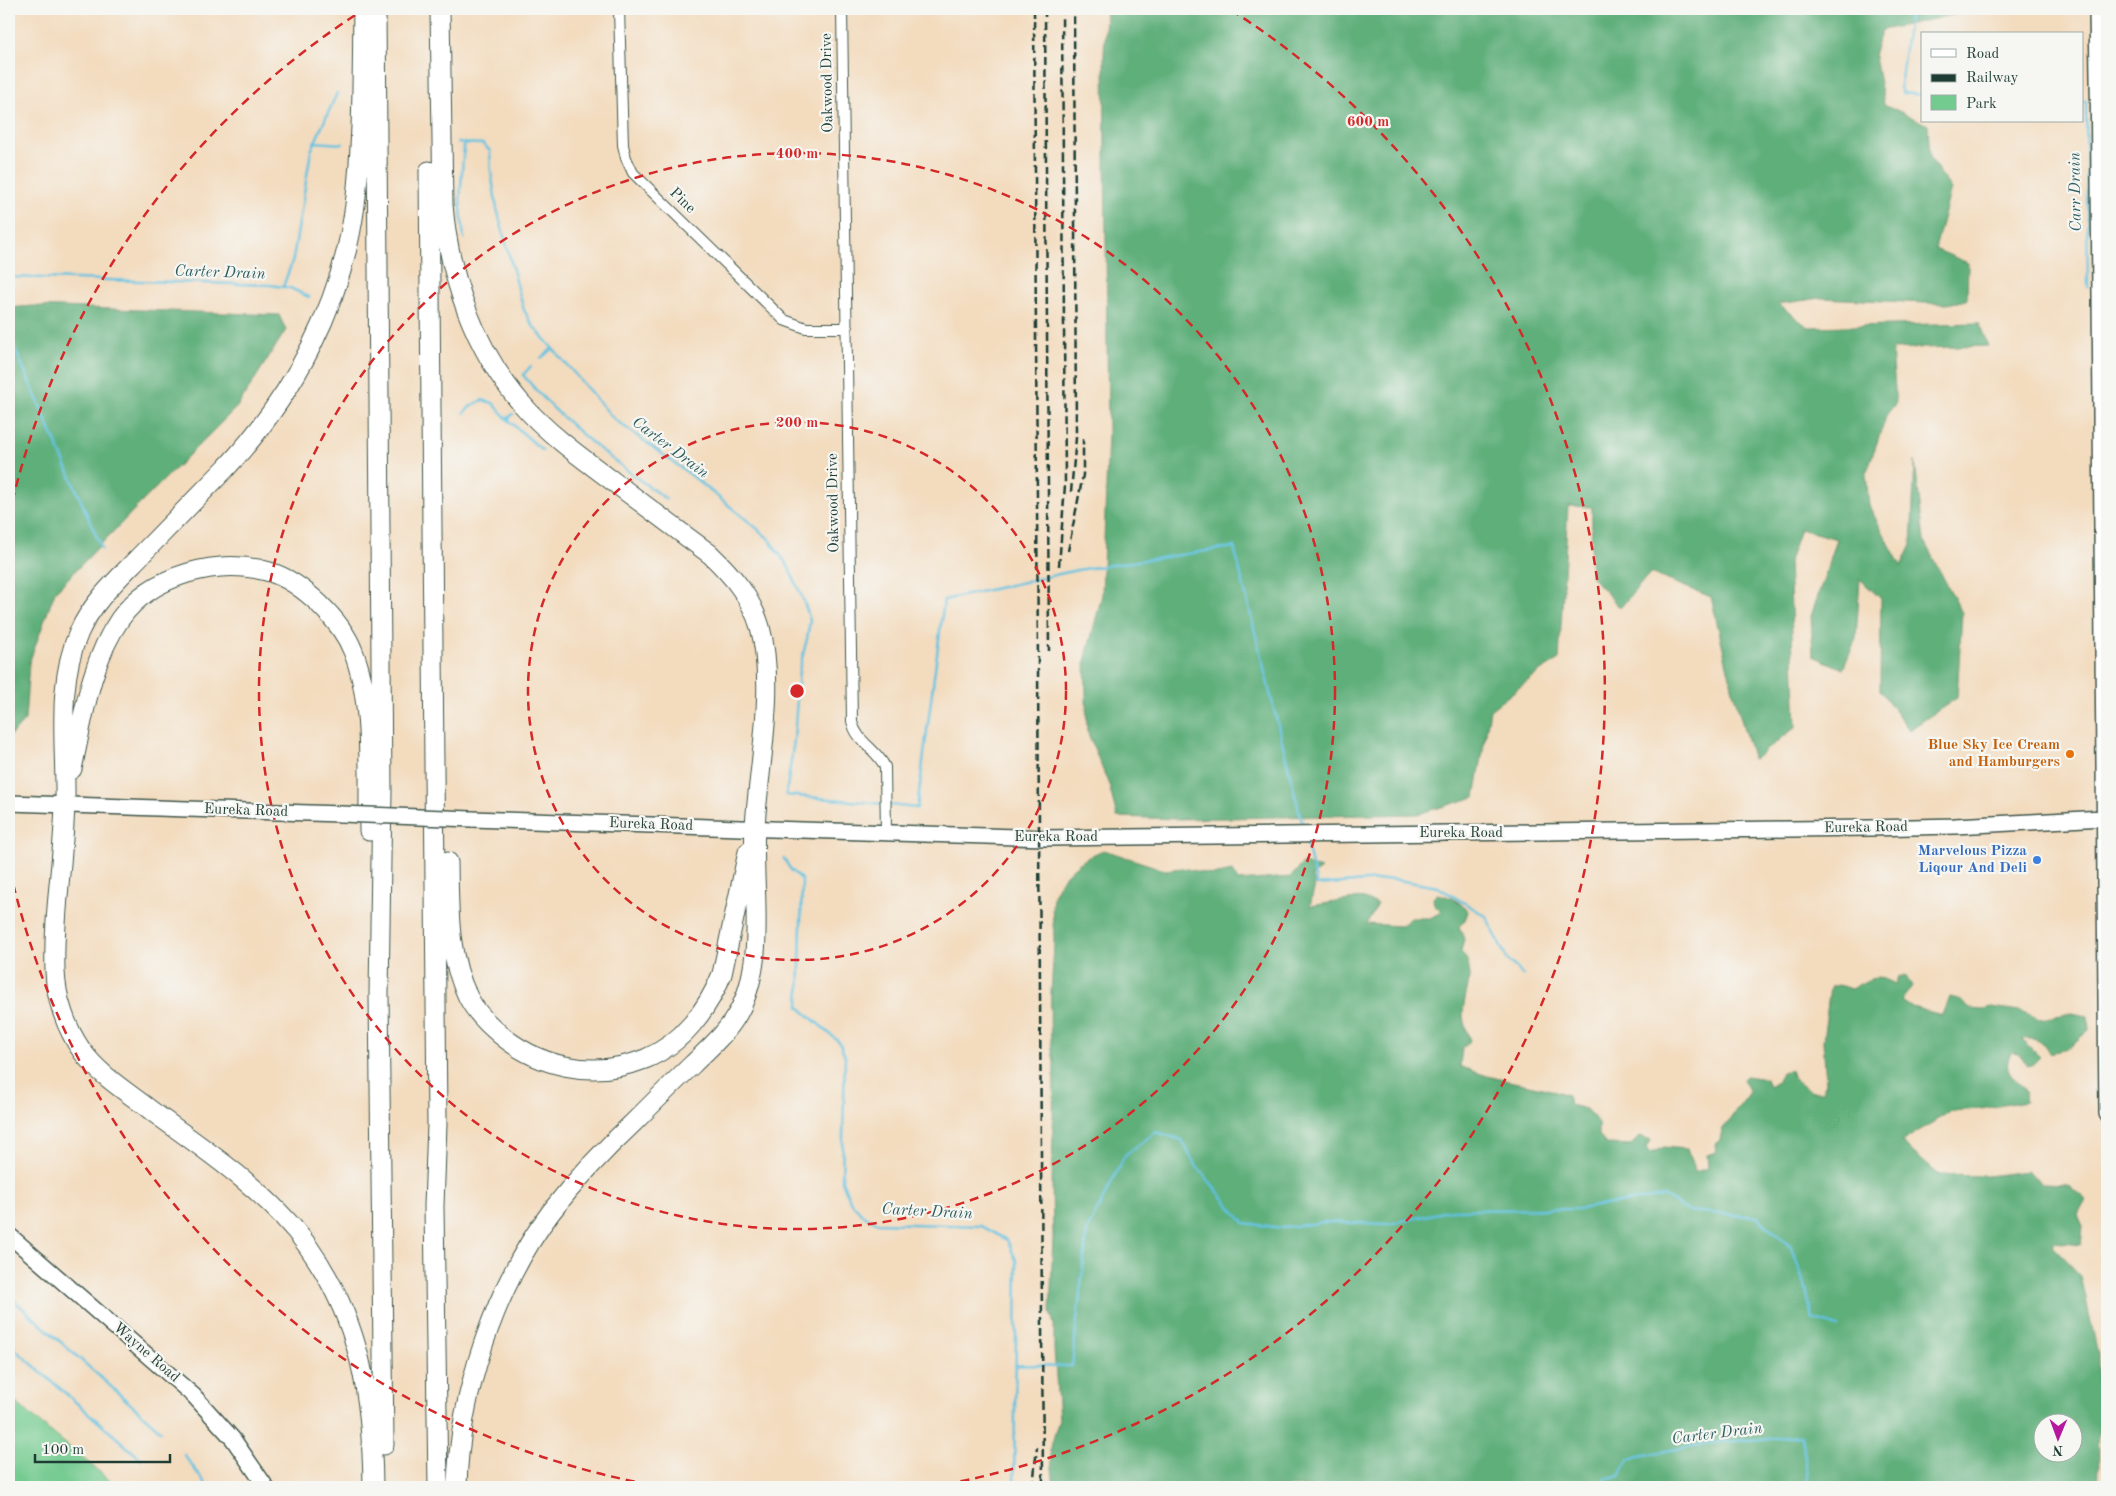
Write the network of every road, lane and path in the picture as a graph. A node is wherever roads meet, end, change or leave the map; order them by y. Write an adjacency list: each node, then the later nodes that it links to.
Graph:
1 (363, 9): 12 (highway)
2 (376, 9): 16 (highway)
3 (430, 9): 10 (highway)
4 (440, 9): 14 (highway)
5 (619, 9): 9 (street, Pine)
6 (842, 9): 9 (street, Oakwood Drive)
7 (2097, 9): 8 (street)
8 (2104, 286): 13 (street)
9 (846, 328): 15 (street, Oakwood Drive)
10 (434, 637): 14 (highway); 22 (highway)
11 (9, 802): 12 (street, Eureka Road)
12 (65, 805): 14 (street, Eureka Road, bridge); 16 (highway); 20 (highway)
13 (2105, 818): 15 (street, Eureka Road); 17 (street)
14 (755, 829): 15 (street, Eureka Road); 23 (highway)
15 (886, 834)
16 (380, 995): 21 (highway)
17 (2107, 1114)
18 (9, 1235): 19 (street, Wayne Road)
19 (266, 1487)
20 (373, 1487)
21 (384, 1487)
22 (438, 1487)
23 (457, 1487)

